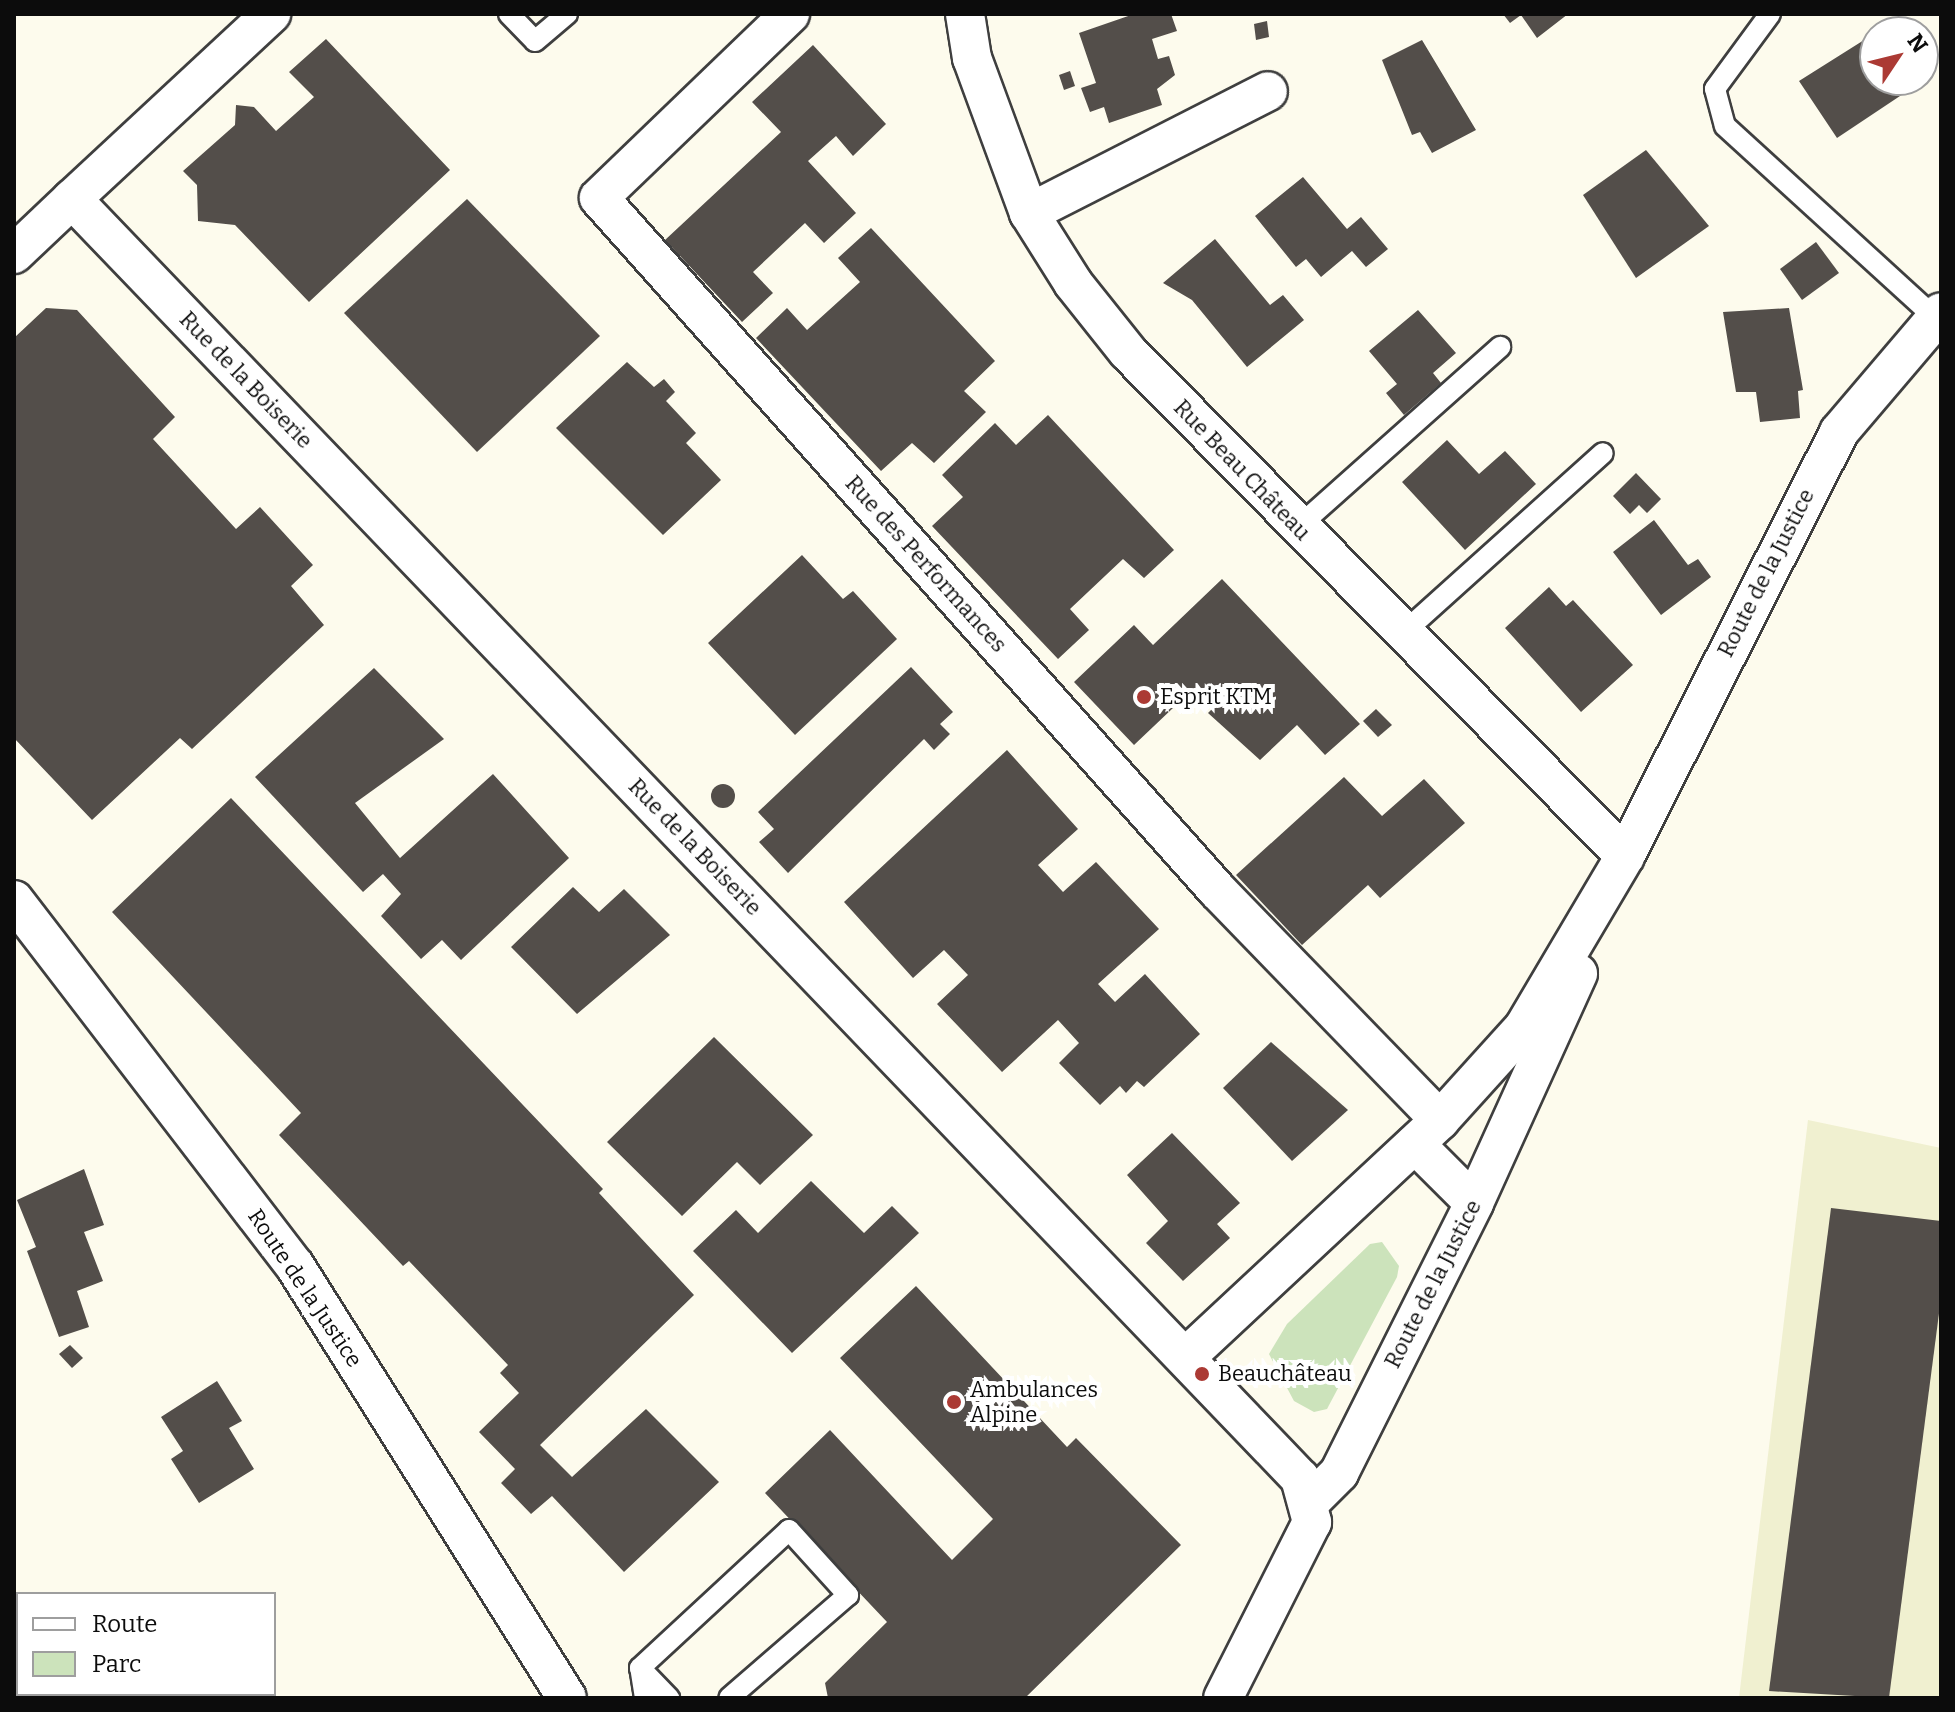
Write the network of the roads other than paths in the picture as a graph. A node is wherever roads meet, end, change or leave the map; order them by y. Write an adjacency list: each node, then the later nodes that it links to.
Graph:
1 (271, 14): 8 (street)
2 (509, 14): 3 (lane)
3 (567, 14)
4 (790, 14): 18 (street, Rue des Performances)
5 (965, 14): 9 (street, Rue Beau Château)
6 (1770, 14): 11 (lane)
7 (1268, 91): 9 (street)
8 (72, 199): 10 (street); 20 (street, Rue de la Boiserie)
9 (1029, 213): 14 (street, Rue Beau Château)
10 (14, 254)
11 (1938, 315): 16 (street, Route de la Justice)
12 (1500, 347): 14 (lane)
13 (1603, 453): 15 (lane)
14 (1298, 527): 15 (street, Rue Beau Château)
15 (1402, 634): 16 (street, Rue Beau Château)
16 (1625, 856): 18 (street, Route de la Justice); 19 (street, Route de la Justice)
17 (14, 900): 23 (street, Route de la Justice)
18 (1427, 1132): 19 (street, Rue des Performances); 20 (street, Route de la Justice)
19 (1474, 1203): 21 (street, Route de la Justice)
20 (1186, 1357): 21 (street, Rue de la Boiserie)
21 (1311, 1501): 27 (street)
22 (640, 1668): 24 (lane); 25 (lane); 26 (lane)
23 (567, 1698)
24 (645, 1698)
25 (669, 1698)
26 (729, 1698)
27 (1223, 1698)

